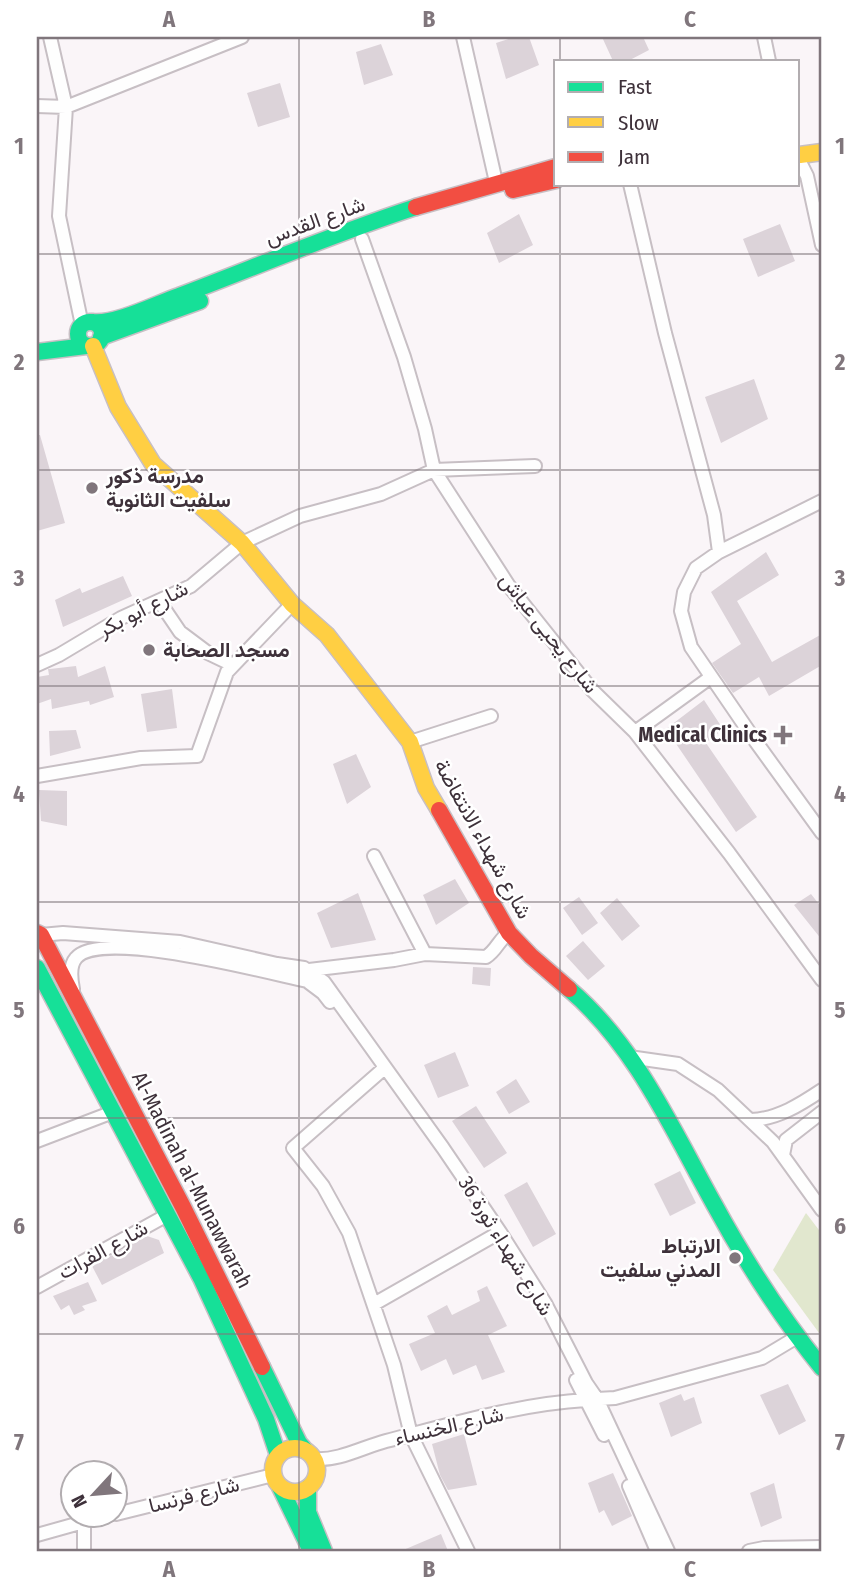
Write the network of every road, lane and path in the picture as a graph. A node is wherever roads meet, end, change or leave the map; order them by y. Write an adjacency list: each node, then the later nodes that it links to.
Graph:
1 (50, 37): 8 (street)
2 (242, 37): 5 (street)
3 (463, 37): 16 (street)
4 (764, 37): 6 (street)
5 (225, 40): 8 (street)
6 (769, 60)
7 (37, 106): 8 (street)
8 (66, 107): 20 (street)
9 (822, 141): 10 (main road)
10 (800, 150)
11 (800, 150): 12 (main road)
12 (822, 152)
13 (800, 153): 19 (street)
14 (554, 168): 16 (main road, شارع القدس)
15 (554, 180): 18 (main road, شارع القدس)
16 (496, 182): 20 (main road, شارع القدس)
17 (630, 186): 27 (street)
18 (362, 239): 20 (main road, شارع القدس); 24 (street, شارع يحيى عياش)
19 (822, 245)
20 (89, 335): 21 (main road, شارع القدس); 22 (main road, شارع القدس); 26 (main road, شارع شهداء الانتفاضة)
21 (37, 341)
22 (37, 352)
23 (535, 466): 24 (street)
24 (434, 470): 26 (street, شارع أبو بكر); 34 (street, شارع يحيى عياش)
25 (822, 501): 27 (street)
26 (242, 543): 28 (street, شارع أبو بكر); 29 (main road, شارع شهداء الانتفاضة)
27 (719, 552): 32 (street)
28 (159, 601): 30 (street, شارع أبو بكر); 31 (street)
29 (292, 604): 31 (street); 35 (main road, شارع شهداء الانتفاضة)
30 (37, 665)
31 (233, 665): 36 (street)
32 (711, 677): 34 (street); 37 (street)
33 (491, 716): 35 (street)
34 (635, 732): 45 (street, شارع يحيى عياش)
35 (410, 742): 39 (main road, شارع شهداء الانتفاضة)
36 (37, 776)
37 (822, 832)
38 (374, 856): 41 (street)
39 (509, 933): 41 (street); 48 (main road, شارع شهداء الانتفاضة)
40 (39, 934): 44 (street); 47 (main road, Al-Madīnah al-Munawwarah)
41 (425, 954): 42 (street)
42 (337, 966): 44 (street); 46 (street)
43 (37, 968): 51 (main road)
44 (307, 973): 46 (street, شارع شهداء ثورة 36); 47 (street); 49 (street, شارع شهداء ثورة 36)
45 (822, 980)
46 (331, 990): 63 (street, شارع شهداء ثورة 36)
47 (75, 1000): 65 (main road, Al-Madīnah al-Munawwarah)
48 (629, 1057): 53 (street); 61 (main road, شارع شهداء الانتفاضة)
49 (381, 1071): 58 (street, شارع شهداء ثورة 36); 60 (street)
50 (822, 1090): 53 (street)
51 (113, 1112): 54 (street); 57 (main road)
52 (822, 1112): 55 (street)
53 (751, 1120): 55 (street)
54 (37, 1141)
55 (783, 1156): 56 (street)
56 (822, 1210)
57 (169, 1214): 59 (street, شارع الفرات); 66 (main road)
58 (495, 1235): 60 (street); 63 (street, شارع شهداء ثورة 36)
59 (39, 1283)
60 (374, 1304): 64 (street)
61 (797, 1337): 62 (main road, شارع شهداء الانتفاضة); 63 (street, شارع الخنساء)
62 (822, 1368)
63 (592, 1400): 64 (street, شارع الخنساء); 78 (street, شارع شهداء ثورة 36); 79 (street, شارع شهداء ثورة 36)
64 (411, 1435): 65 (street, شارع الخنساء); 77 (street)
65 (309, 1454): 66 (main road); 68 (main road)
66 (278, 1455): 67 (main road)
67 (276, 1481): 68 (main road); 69 (street, شارع فرنسا); 75 (main road)
68 (309, 1488): 76 (main road)
69 (130, 1511)
70 (60, 1528): 72 (street, شارع فرنسا)
71 (84, 1528): 74 (street)
72 (37, 1535)
73 (822, 1547): 80 (street)
74 (84, 1551)
75 (311, 1551)
76 (324, 1551)
77 (468, 1551)
78 (657, 1551)
79 (668, 1551)
80 (749, 1551)

